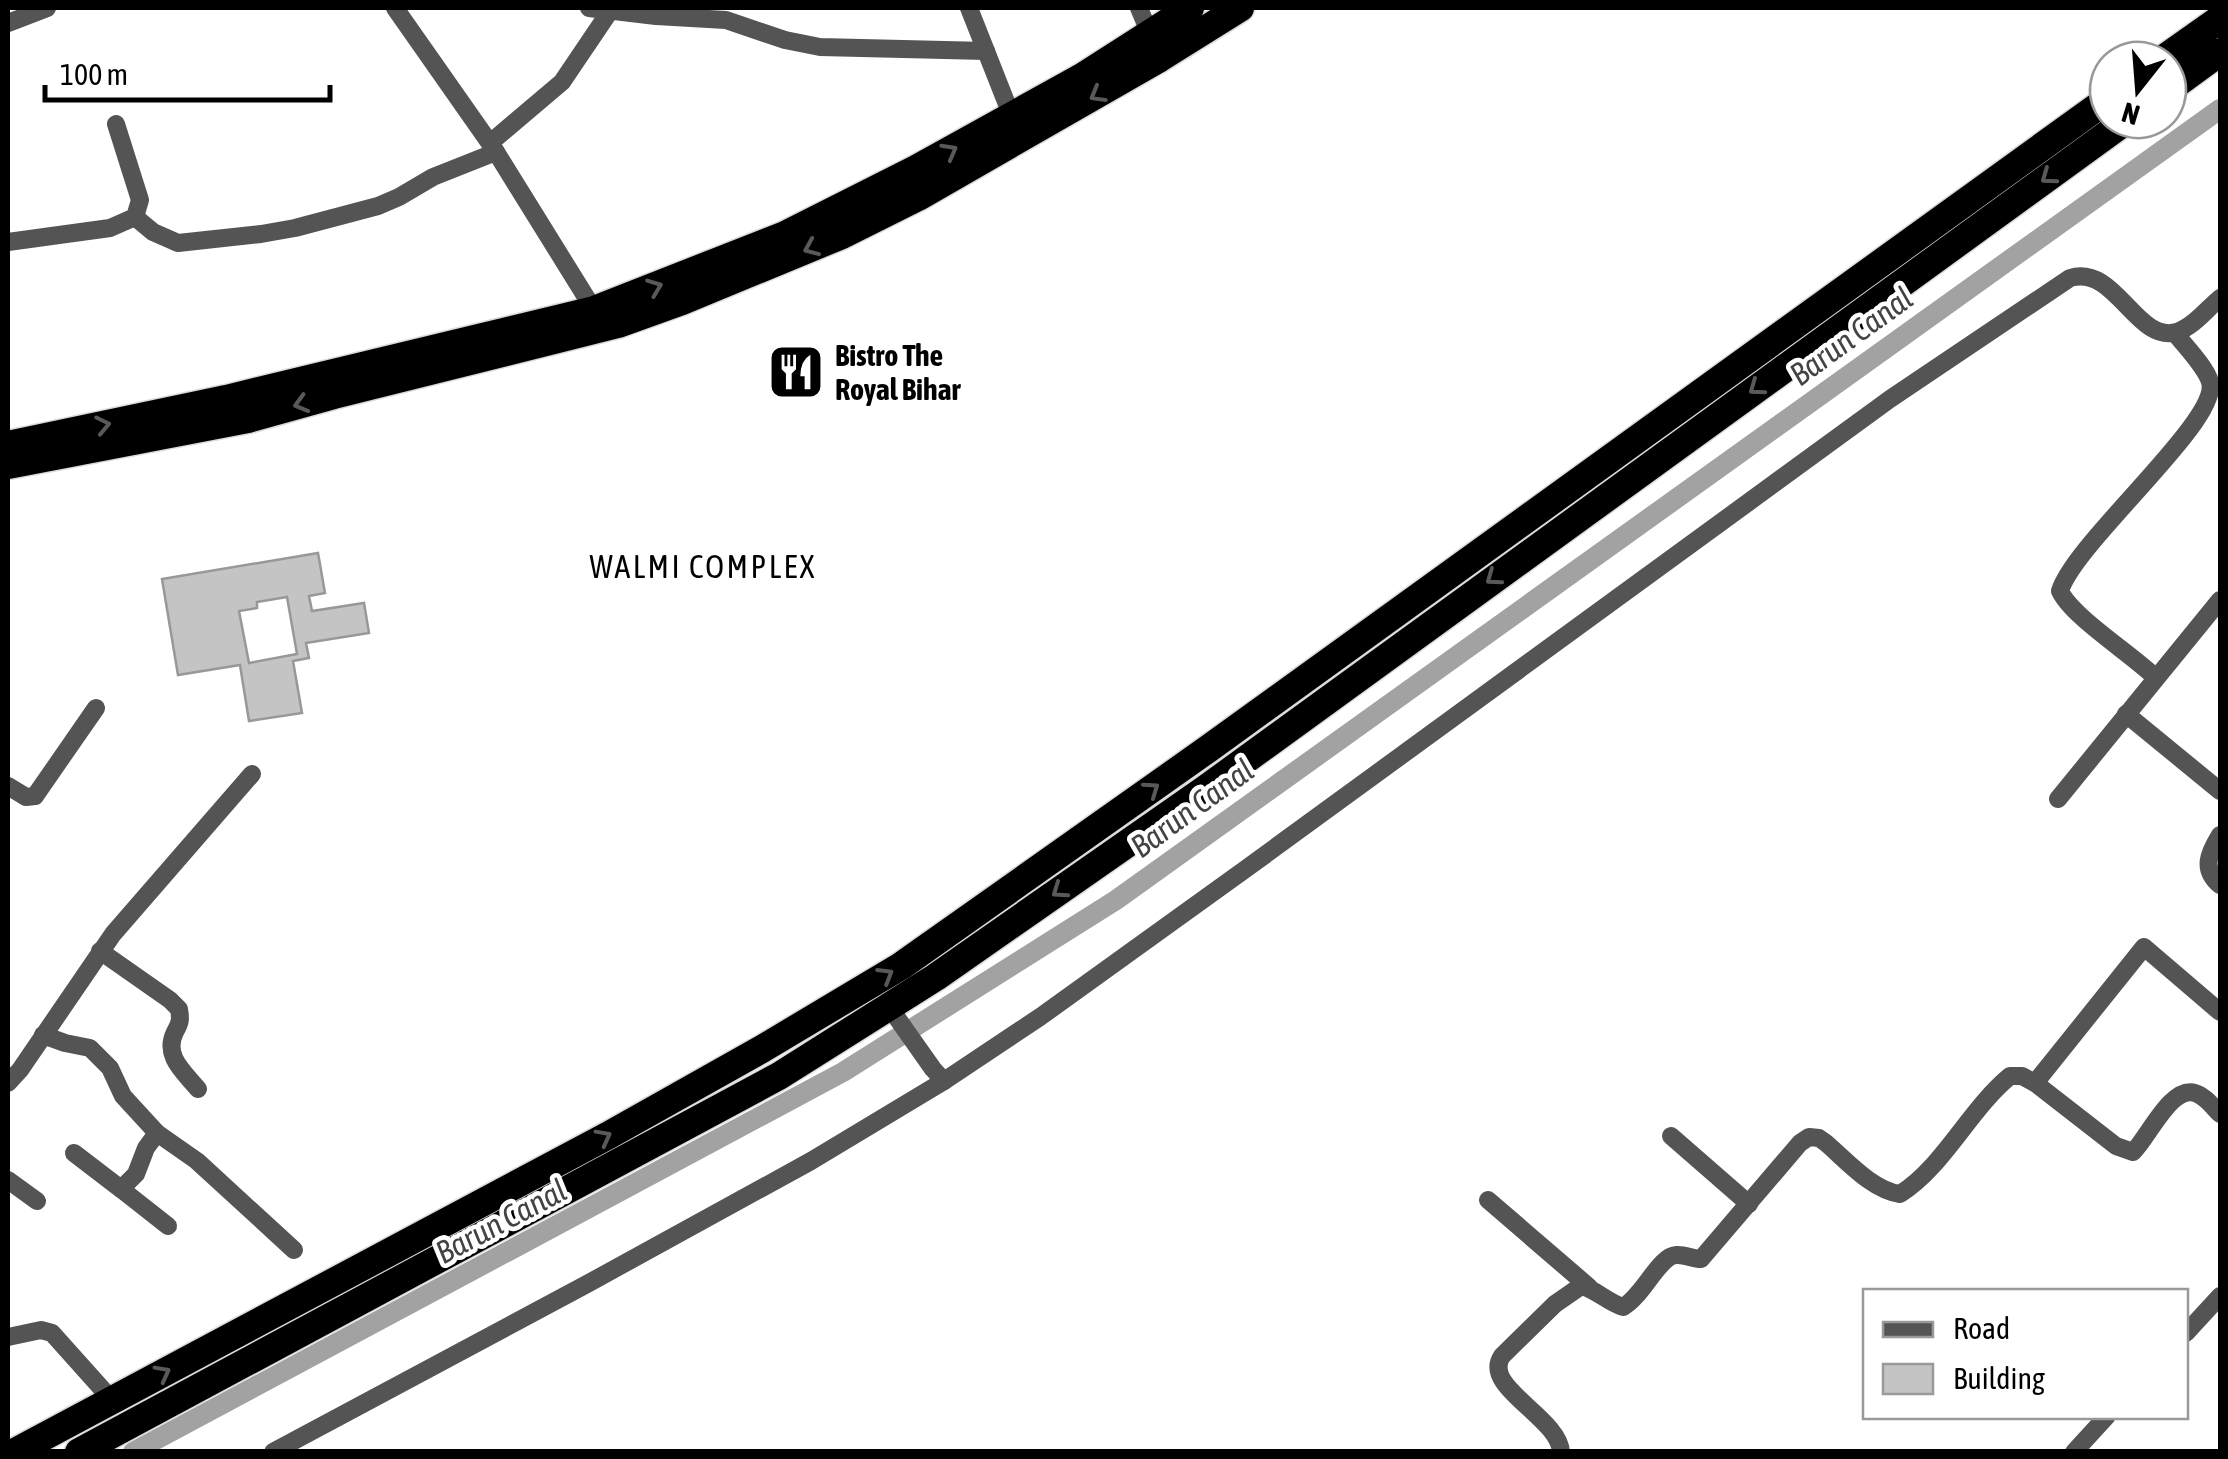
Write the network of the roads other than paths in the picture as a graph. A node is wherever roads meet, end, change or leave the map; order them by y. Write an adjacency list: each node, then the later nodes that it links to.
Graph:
1 (47, 8): 10 (street)
2 (394, 8): 20 (street)
3 (589, 8): 7 (street)
4 (969, 8): 13 (street)
5 (1190, 8): 11 (highway)
6 (1240, 8): 11 (highway)
7 (610, 9): 8 (street); 20 (street)
8 (667, 12): 13 (street)
9 (2220, 18): 12 (highway)
10 (8, 22)
11 (1150, 33): 17 (highway); 28 (highway, one-way to 28)
12 (2188, 41)
13 (986, 51): 17 (street)
14 (2220, 52): 15 (highway)
15 (2188, 75)
16 (2088, 113): 63 (highway, one-way to 16)
17 (1012, 117): 24 (highway, one-way to 17)
18 (116, 124): 21 (street)
19 (2099, 140): 42 (highway, one-way to 42)
20 (493, 148): 21 (street); 24 (street)
21 (135, 217): 22 (street)
22 (8, 242)
23 (2220, 298): 25 (street)
24 (594, 310): 27 (highway, one-way to 24)
25 (2174, 332): 26 (street); 44 (street)
26 (2213, 378): 30 (street)
27 (8, 445)
28 (8, 465)
29 (2220, 600): 30 (street)
30 (2156, 678): 32 (street)
31 (96, 708): 35 (street)
32 (2126, 714): 36 (street); 37 (street)
33 (2220, 766): 36 (street)
34 (252, 774): 40 (street)
35 (8, 786)
36 (2214, 787)
37 (2058, 799)
38 (2220, 834): 39 (street)
39 (2220, 885)
40 (100, 951): 43 (street); 47 (street)
41 (2220, 1012): 46 (street)
42 (896, 1015): 44 (street); 66 (highway)
43 (44, 1036): 45 (street); 49 (street)
44 (938, 1075): 67 (street)
45 (8, 1083)
46 (2035, 1083): 48 (street); 56 (street)
47 (198, 1089)
48 (2216, 1102)
49 (157, 1133): 53 (street); 58 (street)
50 (1671, 1136): 56 (street)
51 (74, 1153): 53 (street)
52 (8, 1180): 55 (street)
53 (122, 1189): 57 (street)
54 (1488, 1200): 59 (street)
55 (37, 1202)
56 (1749, 1204): 59 (street)
57 (168, 1226)
58 (294, 1250)
59 (1589, 1287): 68 (street)
60 (2216, 1310): 61 (street)
61 (2188, 1331)
62 (8, 1337): 63 (street)
63 (112, 1400): 65 (highway)
64 (2104, 1419): 69 (street)
65 (15, 1452)
66 (79, 1452)
67 (273, 1452)
68 (1561, 1452)
69 (2074, 1452)

